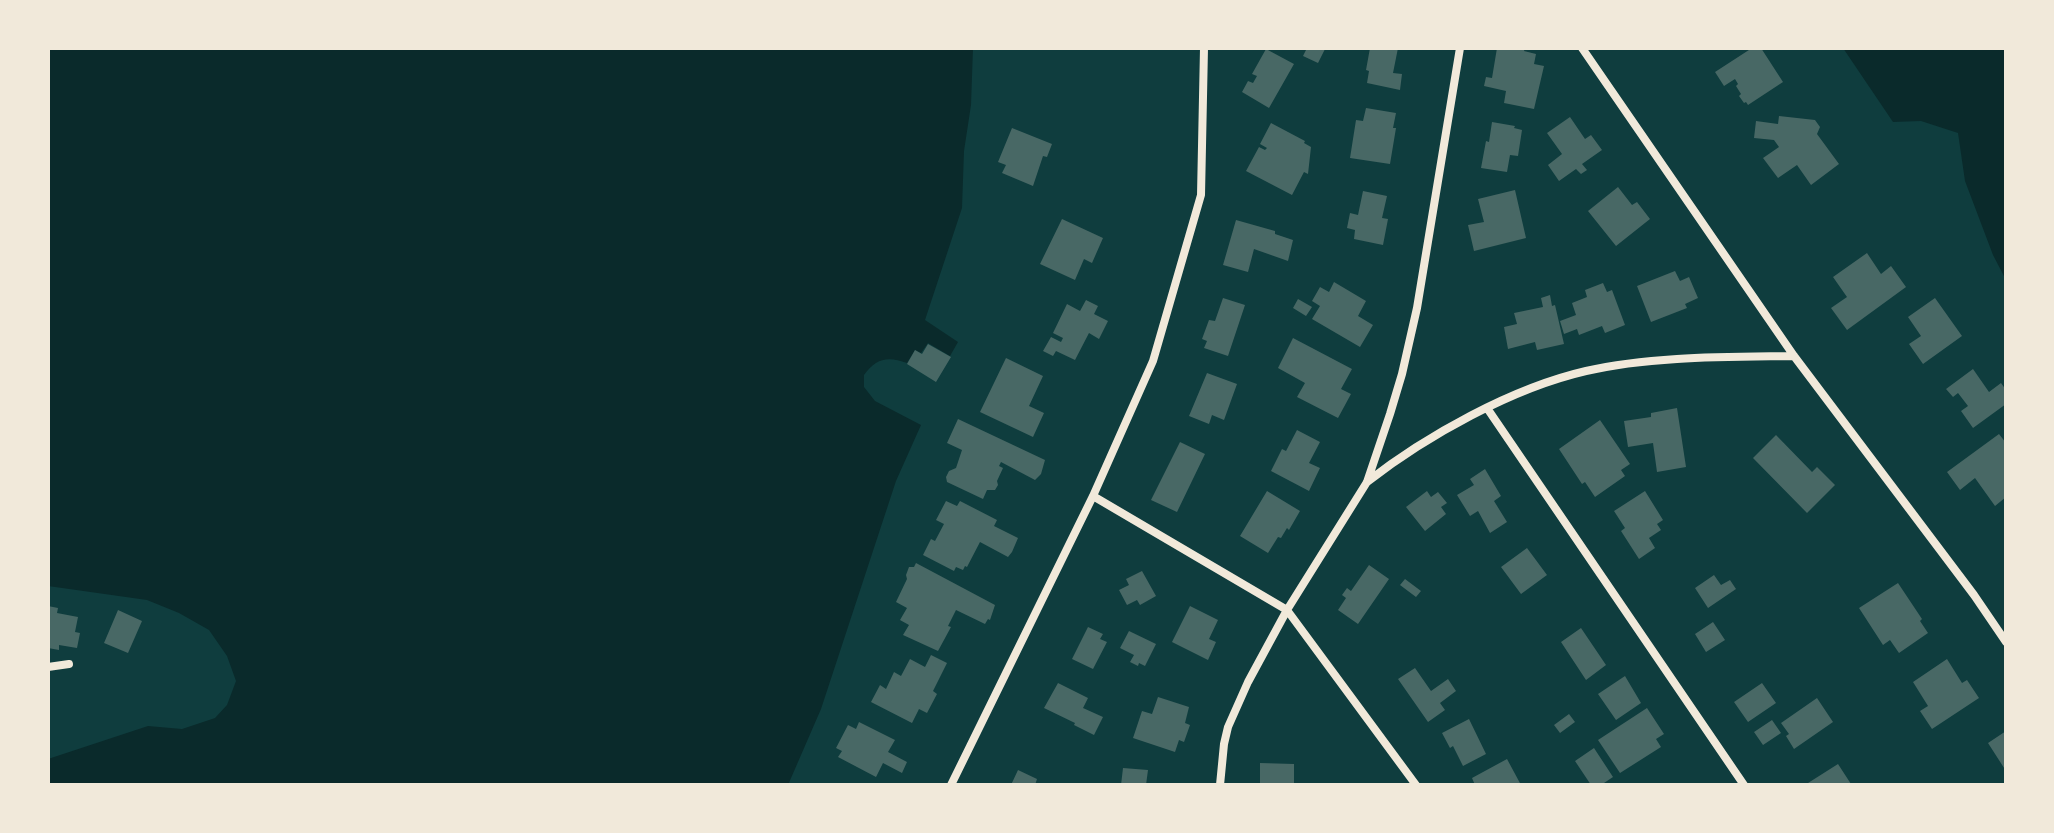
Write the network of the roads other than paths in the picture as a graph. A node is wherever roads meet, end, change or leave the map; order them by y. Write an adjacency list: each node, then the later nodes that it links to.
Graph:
1 (1204, 48): 7 (street)
2 (1460, 48): 6 (street)
3 (1582, 48): 4 (street)
4 (1794, 356): 5 (street); 9 (street)
5 (1487, 408): 6 (street); 15 (street)
6 (1367, 482): 8 (street)
7 (1093, 496): 8 (street); 12 (street)
8 (1287, 610): 13 (street); 14 (street)
9 (2006, 642)
10 (69, 664): 11 (street)
11 (48, 667)
12 (951, 785)
13 (1220, 785)
14 (1416, 785)
15 (1744, 785)

